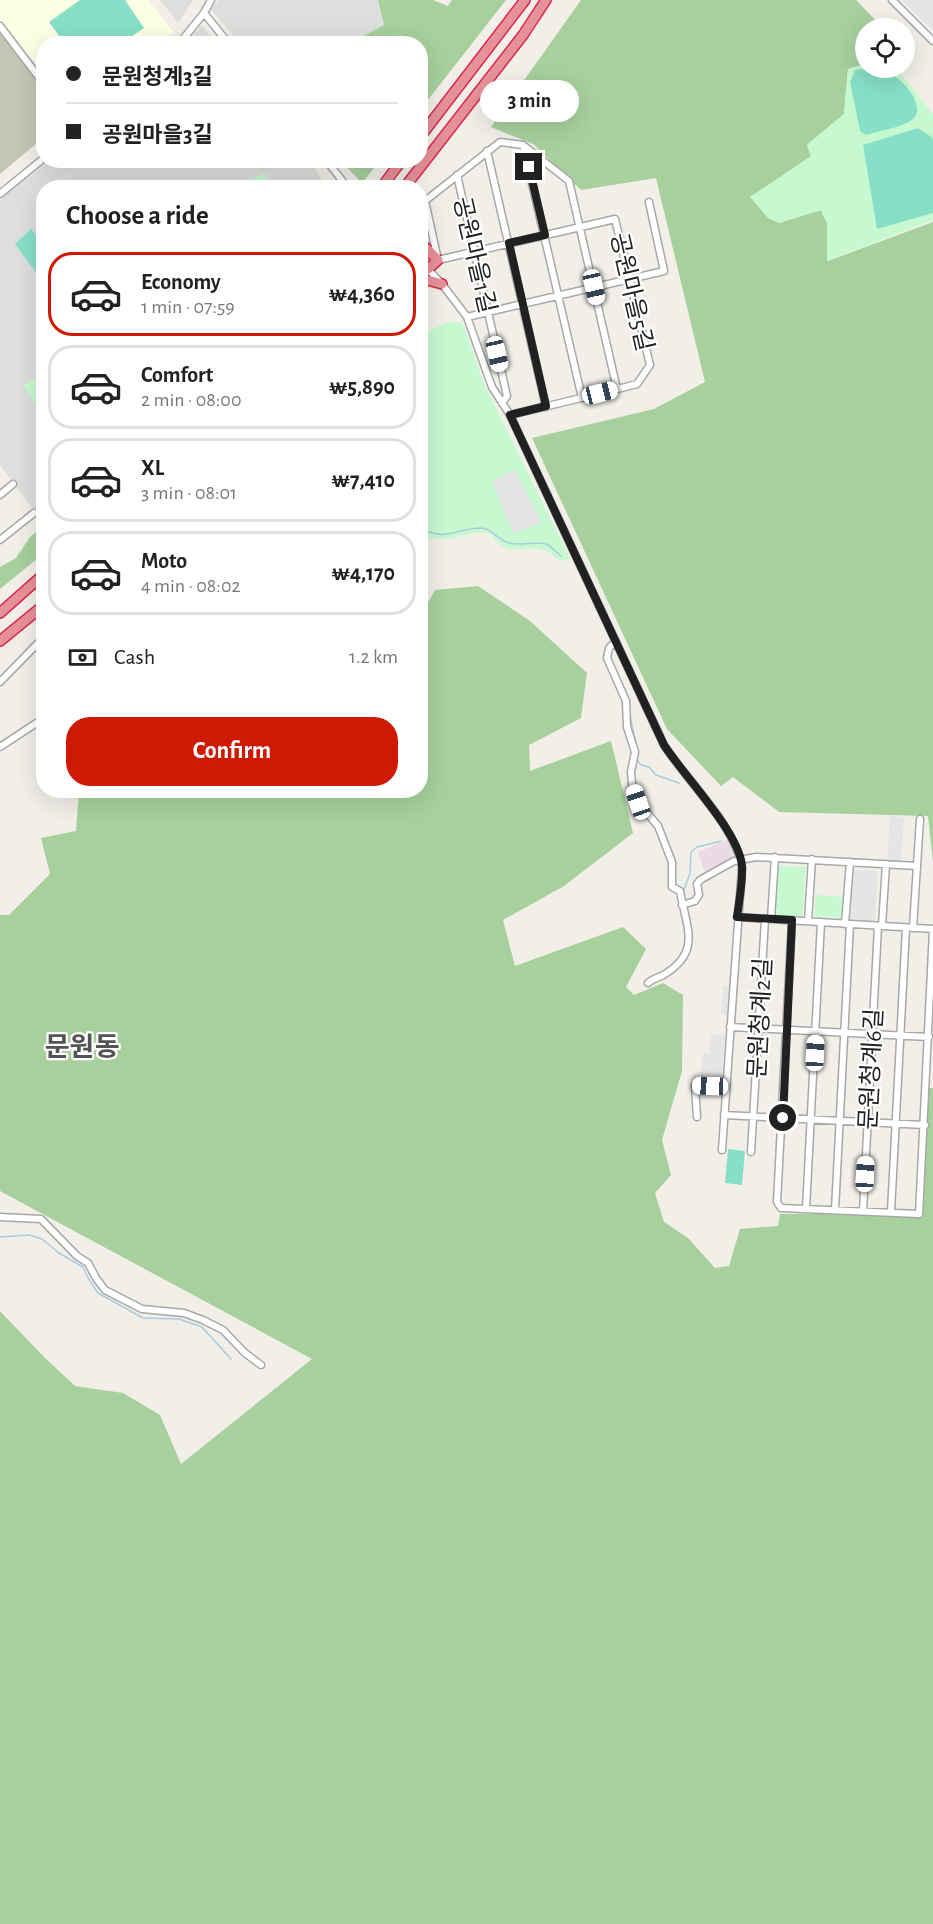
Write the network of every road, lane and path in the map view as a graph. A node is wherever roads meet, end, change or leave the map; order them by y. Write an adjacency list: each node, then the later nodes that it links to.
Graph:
1 (211, 0): 5 (street)
2 (525, 0): 11 (highway)
3 (546, 0): 14 (highway)
4 (892, 0): 9 (street)
5 (204, 13): 7 (street); 8 (street)
6 (0, 26): 10 (street)
7 (187, 36)
8 (223, 36)
9 (933, 41)
10 (36, 73)
11 (428, 127)
12 (523, 145): 13 (street); 25 (street); 26 (street)
13 (487, 151): 18 (street); 27 (street)
14 (428, 157)
15 (36, 165): 21 (street)
16 (332, 168): 19 (street)
17 (420, 168): 20 (highway)
18 (457, 175): 22 (street); 29 (street, 공원마을1길)
19 (342, 180)
20 (410, 180)
21 (0, 194)
22 (428, 199)
23 (649, 202): 32 (street)
24 (428, 215): 30 (street)
25 (580, 227): 26 (street); 32 (street, 공원마을5길); 35 (street)
26 (545, 235): 27 (street); 36 (street)
27 (509, 243): 29 (street); 37 (street)
28 (428, 250): 30 (highway)
29 (473, 251): 30 (street); 38 (street, 공원마을1길)
30 (438, 260): 31 (highway)
31 (428, 269): 34 (street)
32 (629, 279): 35 (street); 40 (street, 공원마을5길)
33 (428, 280): 34 (highway)
34 (442, 284): 39 (street)
35 (594, 287): 36 (street); 40 (street)
36 (558, 296): 37 (street); 41 (street)
37 (522, 304): 38 (street); 43 (street)
38 (488, 312): 39 (street); 42 (street, 공원마을1길)
39 (467, 317): 42 (street)
40 (617, 389): 41 (street)
41 (582, 398): 43 (street)
42 (502, 403): 44 (street)
43 (546, 406): 44 (street)
44 (510, 415): 53 (street)
45 (14, 484): 46 (street)
46 (0, 495)
47 (34, 513): 48 (street)
48 (0, 540)
49 (36, 581): 51 (highway)
50 (36, 612): 52 (highway)
51 (0, 613)
52 (0, 641)
53 (616, 641): 61 (street); 65 (street)
54 (36, 645): 55 (street)
55 (0, 682)
56 (36, 723): 57 (street)
57 (0, 747)
58 (920, 819): 64 (street)
59 (775, 857): 60 (street); 61 (street); 67 (street, 문원청계2길)
60 (812, 859): 62 (street); 69 (street)
61 (741, 860): 65 (street); 66 (street)
62 (850, 862): 63 (street); 71 (street)
63 (886, 864): 64 (street); 72 (street, 문원청계6길)
64 (917, 866): 73 (street)
65 (684, 905): 75 (street)
66 (737, 917): 67 (street); 76 (street)
67 (768, 919): 68 (street); 77 (street, 문원청계2길)
68 (792, 920): 69 (street); 78 (street)
69 (808, 921): 70 (street)
70 (821, 922): 71 (street); 79 (street)
71 (848, 924): 72 (street); 80 (street)
72 (880, 926): 73 (street); 81 (street, 문원청계6길)
73 (910, 928): 74 (street); 82 (street)
74 (933, 930): 83 (street)
75 (648, 983)
76 (730, 1027): 77 (street); 84 (street)
77 (759, 1029): 78 (street); 87 (street, 문원청계2길)
78 (788, 1030): 79 (street); 88 (street)
79 (817, 1031): 80 (street); 89 (street)
80 (845, 1033): 81 (street); 90 (street)
81 (873, 1034): 82 (street); 91 (street, 문원청계6길)
82 (900, 1036): 83 (street); 92 (street)
83 (929, 1037): 93 (street)
84 (726, 1087): 85 (street); 86 (street)
85 (724, 1115): 87 (street); 94 (street)
86 (698, 1117)
87 (754, 1117): 88 (street); 95 (street, 문원청계2길)
88 (783, 1118): 89 (street); 96 (street)
89 (811, 1119): 90 (street); 96 (street)
90 (841, 1121): 91 (street); 97 (street)
91 (868, 1122): 92 (street); 98 (street, 문원청계6길)
92 (896, 1123): 93 (street); 99 (street)
93 (925, 1125): 99 (street)
94 (722, 1150)
95 (751, 1152)
96 (806, 1209): 97 (street)
97 (835, 1210): 98 (street)
98 (863, 1211): 99 (street)
99 (891, 1212)
100 (0, 1217): 101 (street)
101 (261, 1365)

